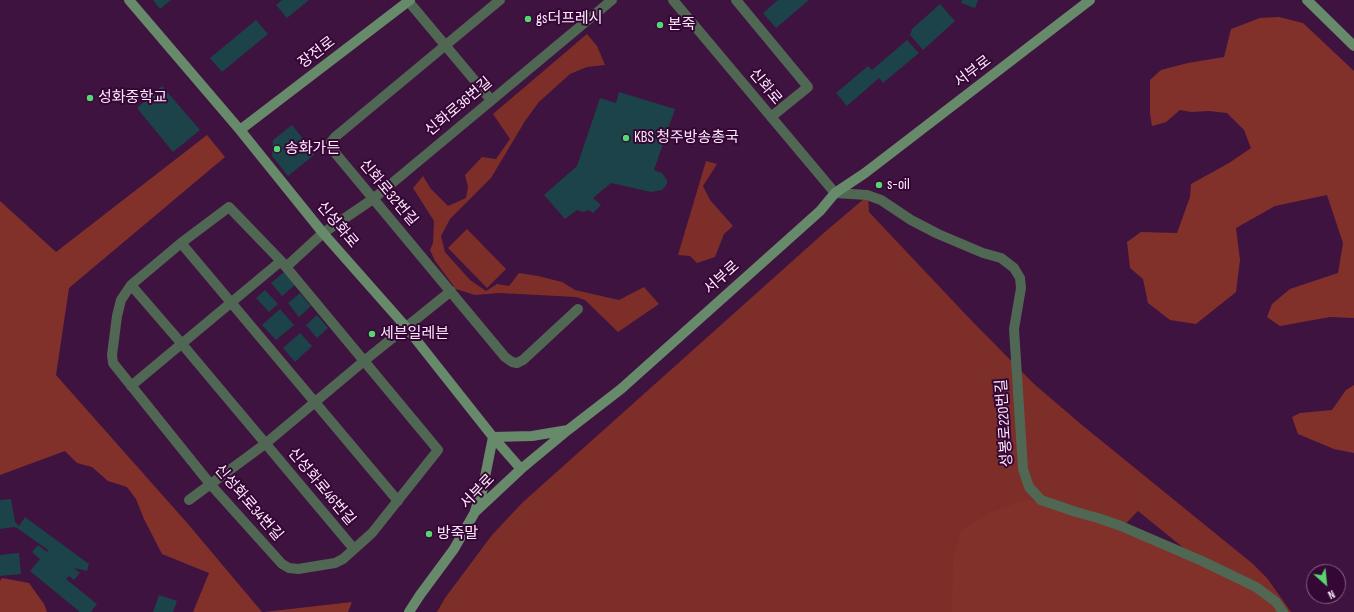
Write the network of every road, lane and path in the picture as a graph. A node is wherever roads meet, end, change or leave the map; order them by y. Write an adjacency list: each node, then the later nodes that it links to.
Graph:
1 (129, 0): 13 (main road, 신성화로)
2 (500, 0): 9 (street, 신화로32번길)
3 (673, 0): 12 (street, 신화로)
4 (736, 0): 12 (street)
5 (1090, 0): 14 (main road, 서부로)
6 (1307, 0): 10 (main road)
7 (410, 1): 9 (street); 13 (main road, 장전로)
8 (610, 1): 11 (street, 신화로36번길)
9 (445, 45): 11 (street); 15 (street, 신화로32번길)
10 (1354, 46)
11 (491, 100): 15 (street, 신화로36번길)
12 (770, 117): 14 (street, 신화로)
13 (240, 130): 16 (main road, 신성화로)
14 (835, 193): 28 (main road, 서부로); 38 (street, 성봉로220번길)
15 (373, 198): 16 (street, 신화로36번길); 20 (street, 신화로32번길)
16 (324, 233): 18 (street, 신화로36번길); 23 (main road, 신성화로)
17 (181, 243): 18 (street, 신성화로34번길); 19 (street, 신성화로34번길); 21 (street)
18 (283, 264): 21 (street, 신화로36번길); 25 (street)
19 (131, 285): 24 (street); 26 (street, 신성화로34번길)
20 (451, 291): 22 (street, 신화로32번길); 23 (street, 신성화로46번길)
21 (231, 303): 24 (street, 신화로36번길); 27 (street)
22 (578, 309)
23 (406, 327): 25 (street, 신성화로46번길); 29 (main road, 신성화로)
24 (182, 344): 26 (street, 신화로36번길); 30 (street, 신성화로46번길)
25 (364, 361): 27 (street, 신성화로46번길); 34 (street, 신성화로34번길)
26 (131, 386): 32 (street, 신성화로34번길)
27 (315, 402): 30 (street, 신성화로46번길); 34 (street)
28 (568, 430): 29 (main road); 31 (main road, 서부로)
29 (493, 437): 31 (main road, 신성화로); 35 (main road)
30 (265, 444): 32 (street, 신성화로46번길); 36 (street, 신성화로46번길)
31 (521, 470): 35 (main road, 서부로)
32 (211, 485): 33 (street, 신성화로46번길); 36 (street, 신성화로34번길)
33 (189, 500)
34 (398, 501): 36 (street, 신성화로34번길)
35 (475, 512): 37 (main road, 서부로)
36 (354, 549)
37 (409, 612)
38 (1283, 612)

